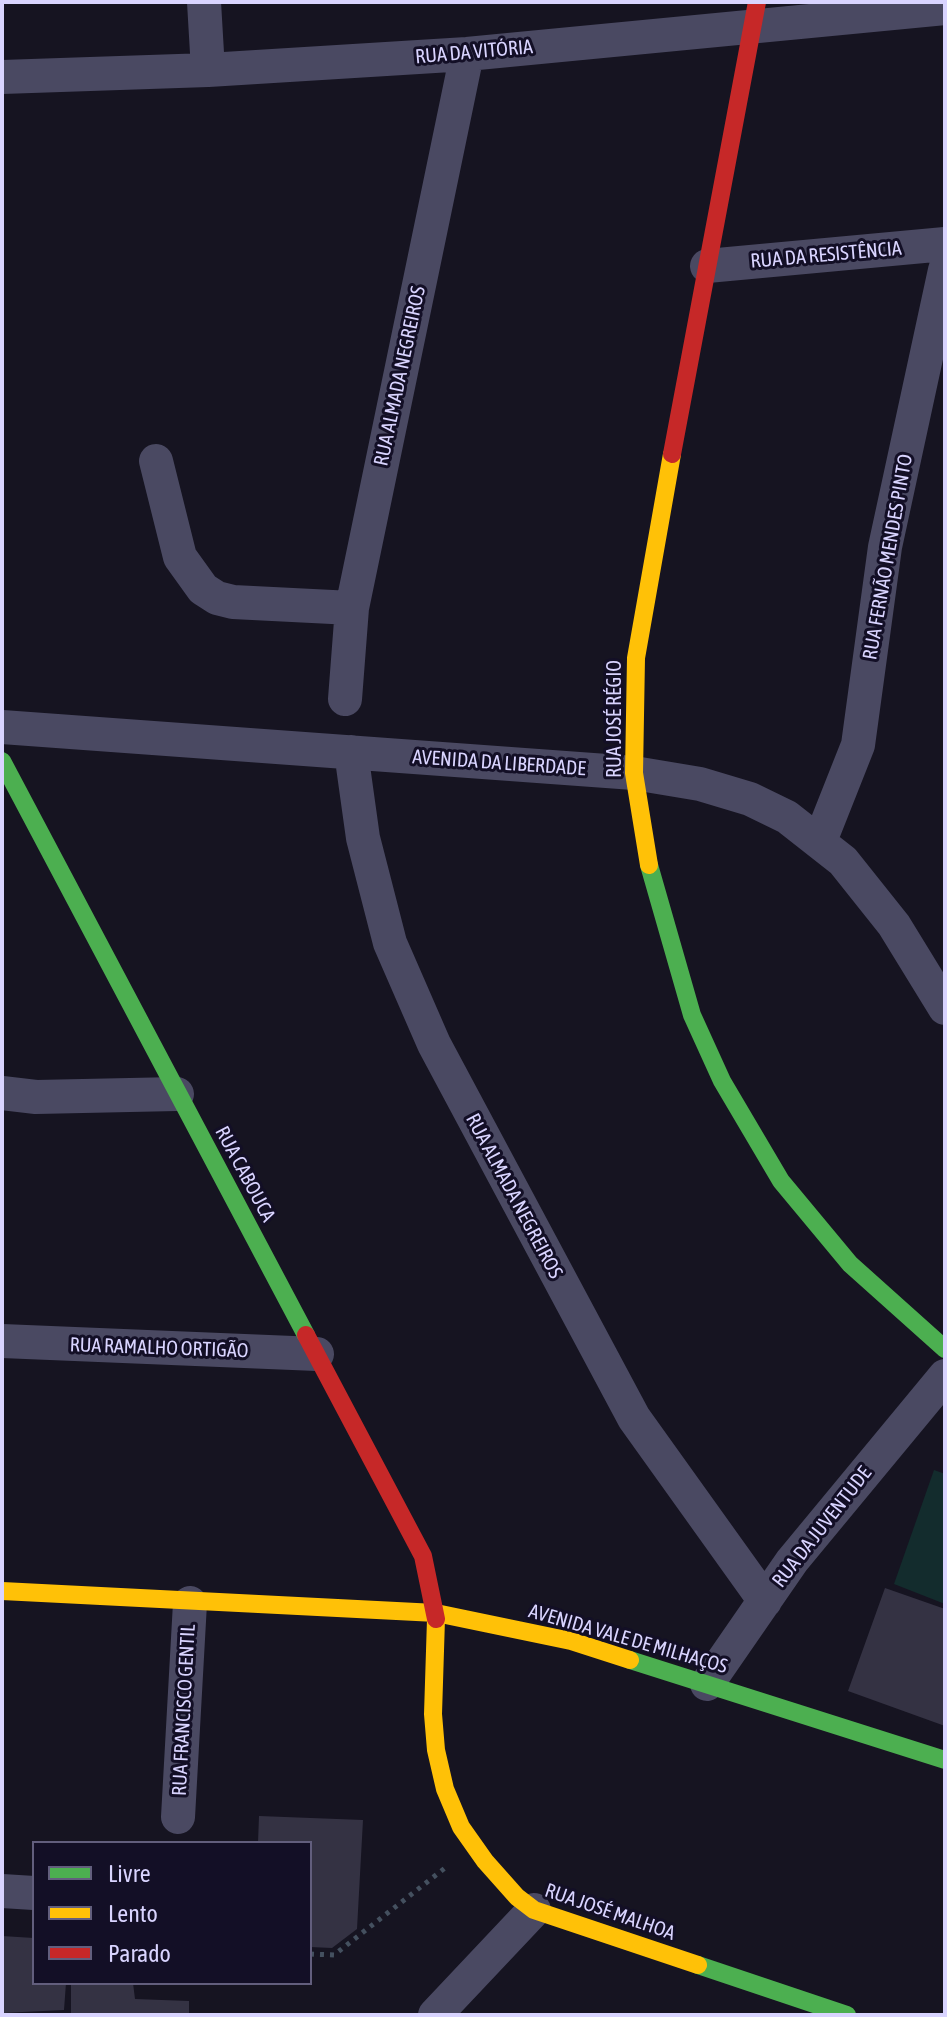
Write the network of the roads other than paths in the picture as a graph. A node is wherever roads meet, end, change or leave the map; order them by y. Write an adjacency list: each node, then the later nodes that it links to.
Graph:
1 (204, 2): 5 (street)
2 (945, 8): 3 (street, RUA DA VITÓRIA)
3 (755, 15): 4 (street, RUA DA VITÓRIA); 8 (street, RUA JOSÉ RÉGIO)
4 (467, 54): 5 (street, RUA DA VITÓRIA); 11 (street, RUA ALMADA NEGREIROS)
5 (208, 70): 6 (street, RUA DA VITÓRIA)
6 (2, 77)
7 (945, 244): 8 (street, RUA DA RESISTÊNCIA)
8 (707, 266): 16 (street, RUA JOSÉ RÉGIO)
9 (945, 270): 17 (street, RUA FERNÃO MENDES PINTO)
10 (156, 461): 11 (street)
11 (352, 608): 12 (street, RUA ALMADA NEGREIROS)
12 (345, 699)
13 (2, 727): 14 (street, AVENIDA DA LIBERDADE)
14 (351, 752): 16 (street, AVENIDA DA LIBERDADE); 26 (street, RUA ALMADA NEGREIROS)
15 (2, 761): 20 (street, RUA CABOUCA)
16 (634, 773): 17 (street, AVENIDA DA LIBERDADE); 22 (street, RUA JOSÉ RÉGIO)
17 (820, 841): 18 (street, AVENIDA DA LIBERDADE)
18 (945, 1008)
19 (2, 1093): 20 (street)
20 (177, 1094): 23 (street, RUA CABOUCA)
21 (2, 1341): 23 (street, RUA RAMALHO ORTIGÃO)
22 (945, 1349)
23 (317, 1354): 28 (street, RUA CABOUCA)
24 (945, 1376): 26 (street, RUA DA JUVENTUDE)
25 (2, 1591): 27 (street, AVENIDA VALE DE MILHAÇOS)
26 (765, 1601): 29 (street, RUA DA JUVENTUDE)
27 (190, 1603): 28 (street, AVENIDA VALE DE MILHAÇOS); 31 (street, RUA FRANCISCO GENTIL)
28 (436, 1613): 29 (street, AVENIDA VALE DE MILHAÇOS); 34 (street, RUA JOSÉ MALHOA)
29 (707, 1684): 30 (street, AVENIDA VALE DE MILHAÇOS)
30 (945, 1760)
31 (178, 1817)
32 (2, 1891): 33 (street)
33 (32, 1893)
34 (534, 1910): 35 (street); 36 (street, RUA JOSÉ MALHOA)
35 (435, 2015)
36 (847, 2015)

